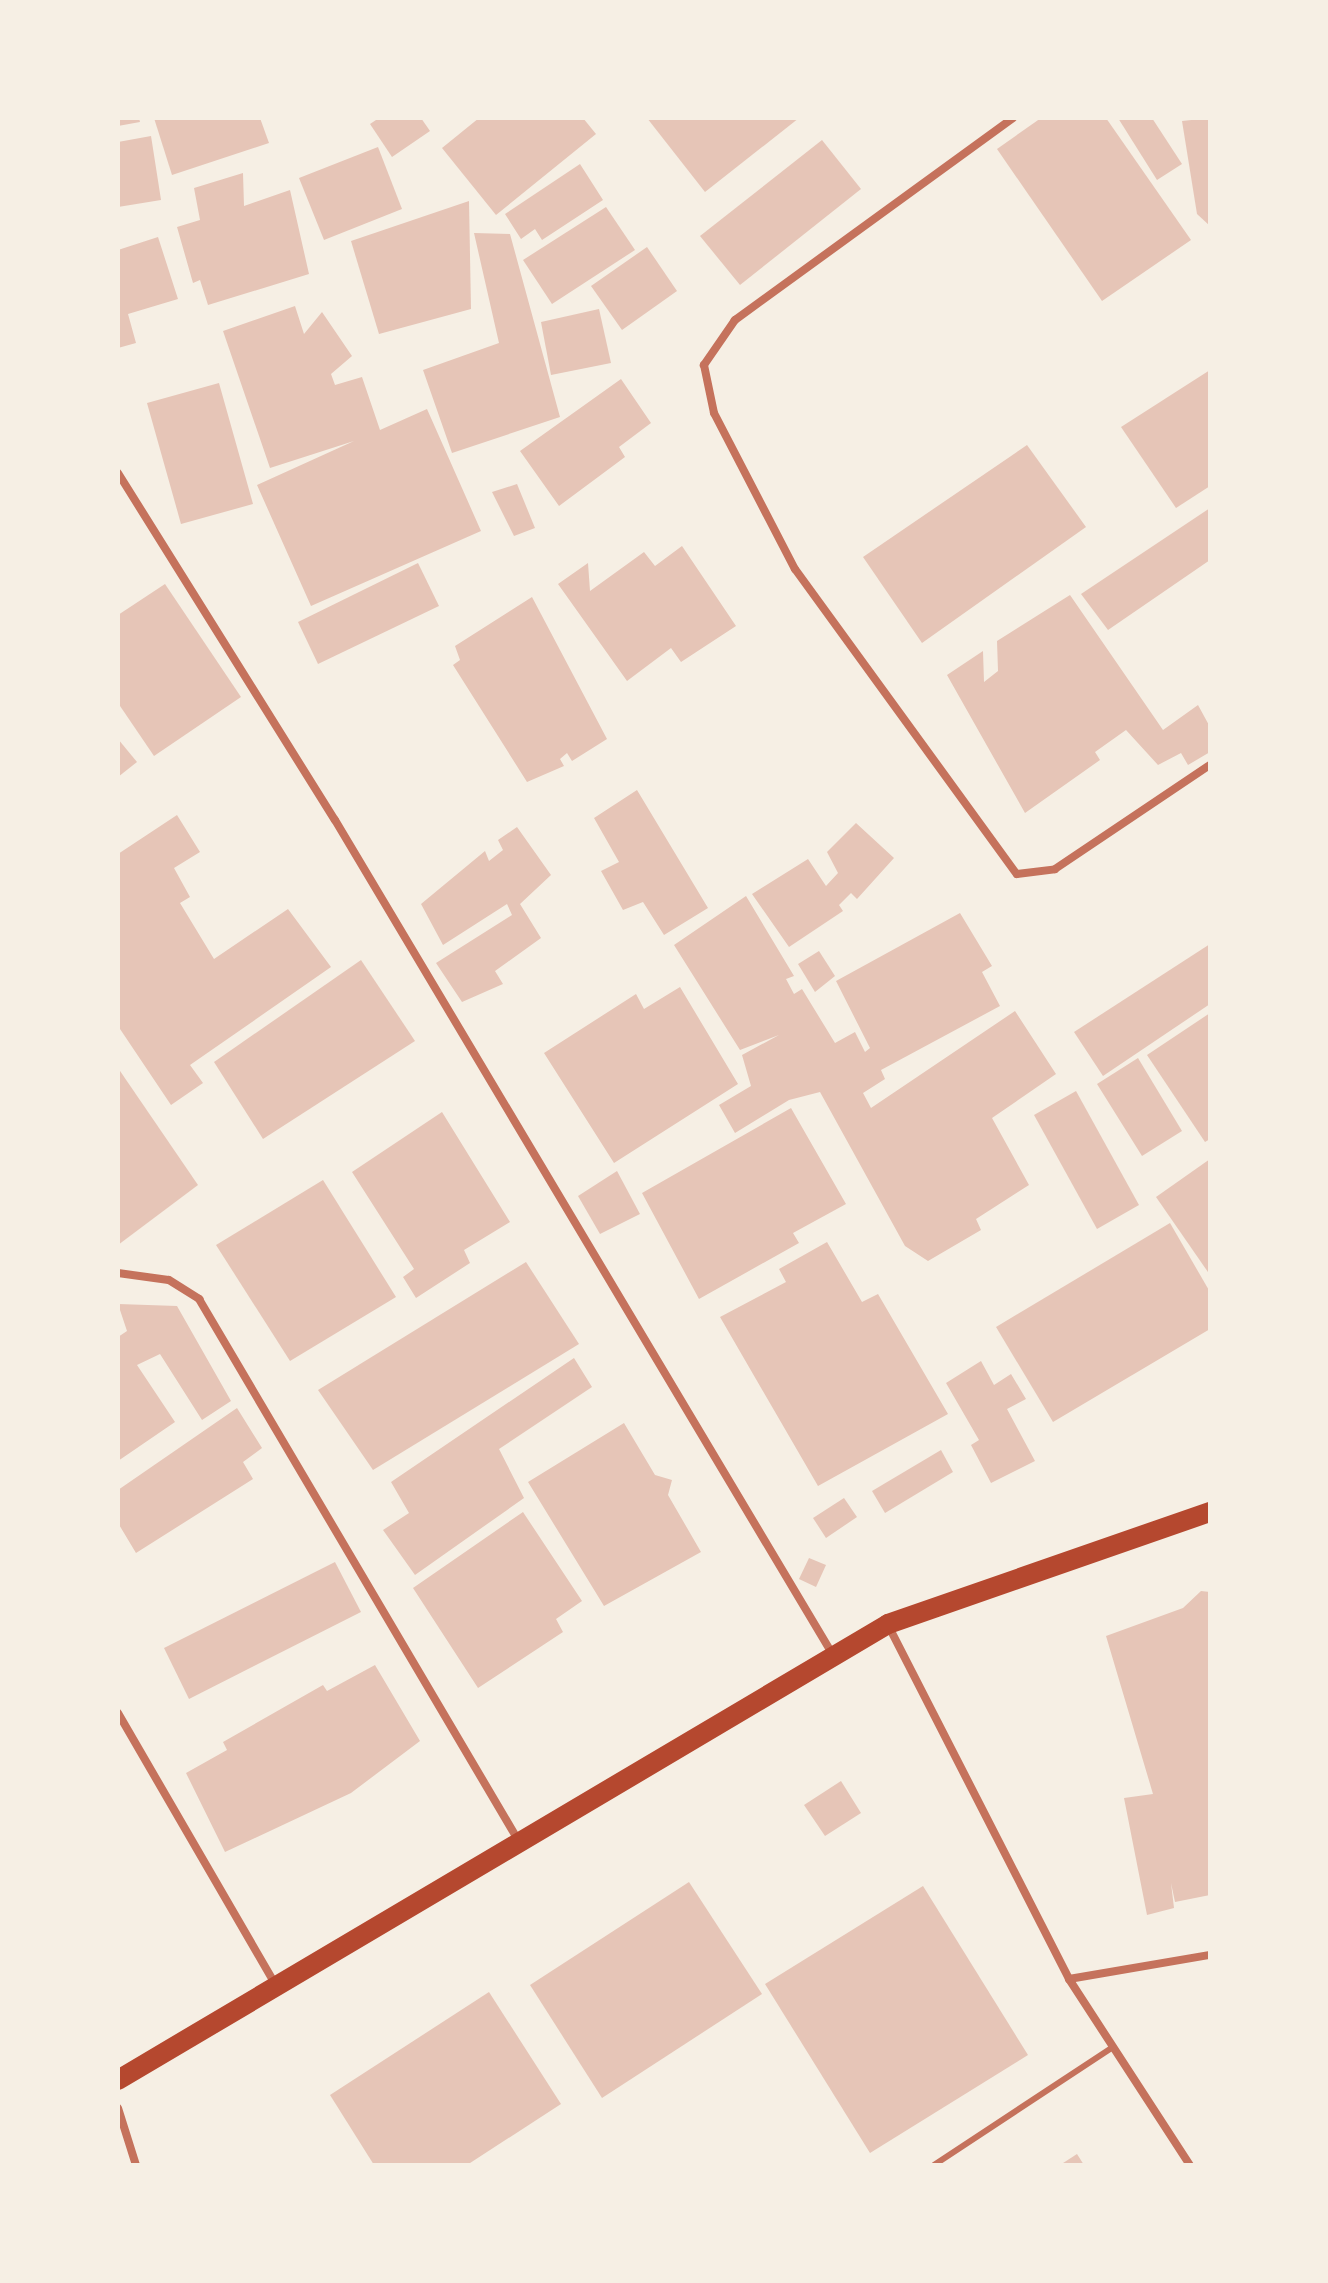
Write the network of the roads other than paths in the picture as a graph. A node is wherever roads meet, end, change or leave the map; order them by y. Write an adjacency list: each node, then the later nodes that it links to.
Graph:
1 (1013, 118): 3 (street)
2 (118, 473): 7 (street)
3 (1210, 765)
4 (118, 1273): 9 (street)
5 (1210, 1512): 6 (main road)
6 (888, 1624): 7 (main road); 11 (street)
7 (834, 1655): 9 (main road)
8 (118, 1713): 12 (street)
9 (520, 1843): 12 (main road)
10 (1210, 1955): 11 (street)
11 (1069, 1979): 13 (street)
12 (277, 1987): 14 (main road)
13 (1113, 2047): 17 (lane); 18 (street)
14 (118, 2080)
15 (118, 2108): 16 (street)
16 (136, 2165)
17 (934, 2165)
18 (1190, 2165)

